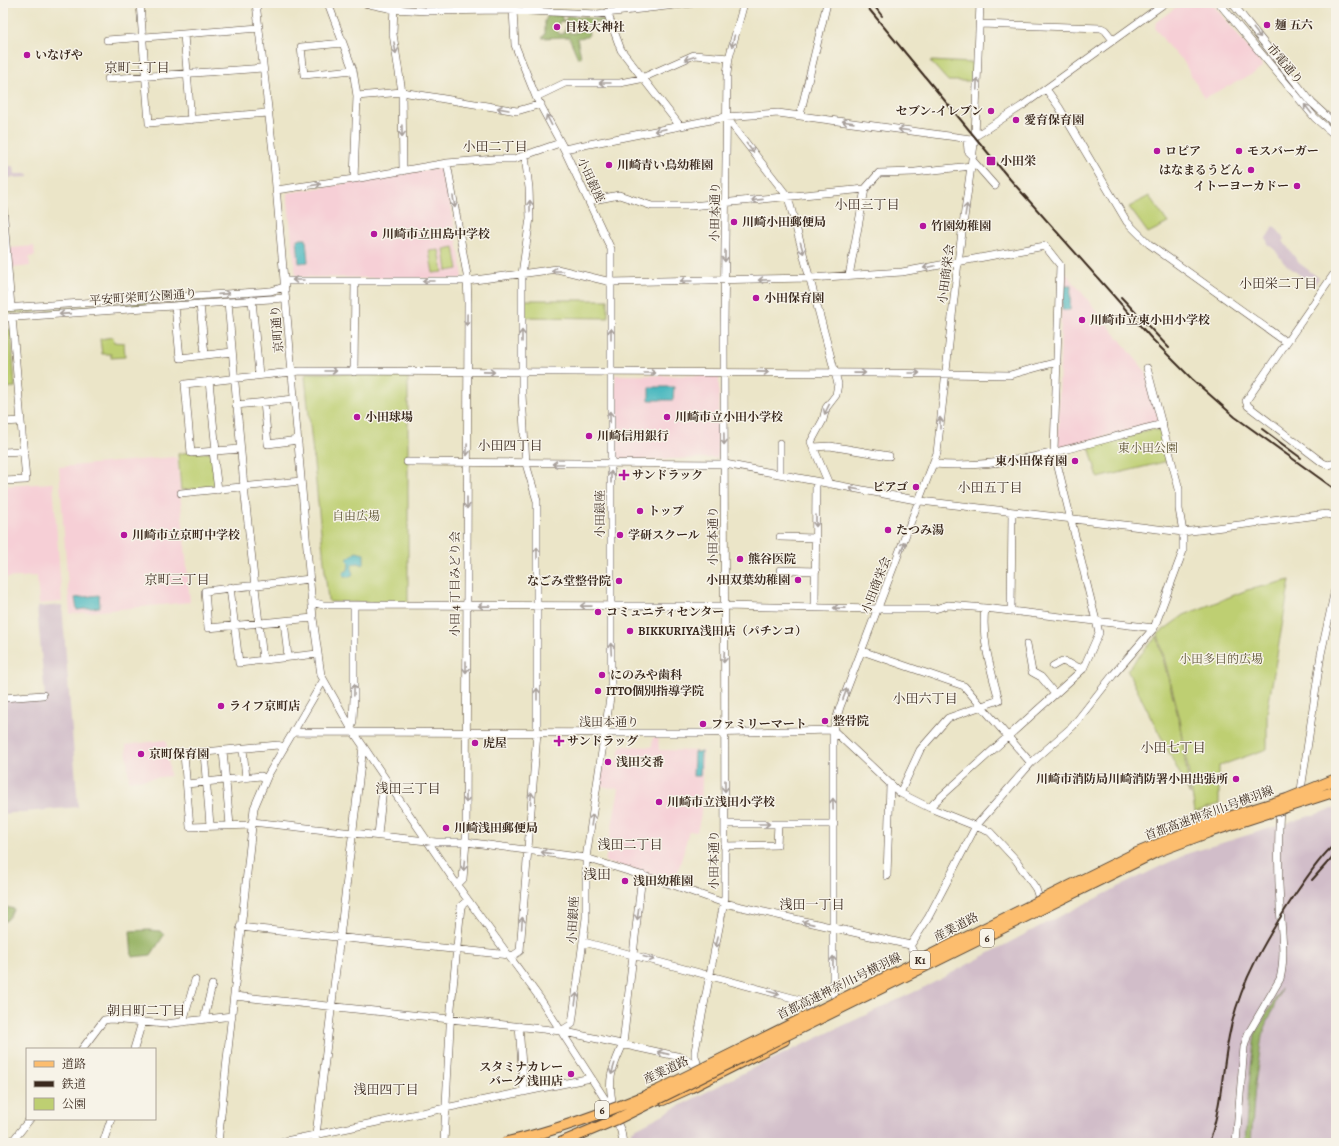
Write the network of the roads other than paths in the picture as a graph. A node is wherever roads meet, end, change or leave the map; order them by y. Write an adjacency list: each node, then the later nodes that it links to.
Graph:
1 (140, 3): 20 (street)
2 (256, 3): 18 (street, 京町通り)
3 (328, 3): 23 (street)
4 (364, 3): 13 (street)
5 (693, 3): 12 (street)
6 (744, 3): 24 (street, 小田本通り, one-way to 24)
7 (828, 3): 37 (street)
8 (980, 3): 17 (street, 小田商栄会)
9 (1165, 3): 22 (street)
10 (1219, 3): 42 (street, 市電通り, one-way to 10)
11 (1232, 3): 40 (street, 市電通り, one-way to 40)
12 (644, 5): 16 (street)
13 (394, 6): 14 (street); 32 (street, one-way to 32)
14 (504, 6): 15 (street)
15 (513, 10): 16 (street); 34 (street, 小田銀座)
16 (606, 12): 29 (street)
17 (980, 24): 22 (street); 43 (street, 小田商栄会, one-way to 17)
18 (259, 28): 19 (street); 25 (street, 京町通り)
19 (184, 35): 20 (street); 27 (street)
20 (143, 37): 21 (street); 28 (street)
21 (107, 40)
22 (1113, 40): 31 (street)
23 (343, 43): 26 (street); 26 (street)
24 (729, 58): 29 (street, one-way to 29); 38 (street, 小田本通り)
25 (263, 68): 27 (street); 36 (street, 京町通り)
26 (353, 70): 33 (street)
27 (188, 74): 28 (street); 39 (street)
28 (146, 77): 30 (street); 39 (street)
29 (644, 78): 34 (street, one-way to 34); 41 (street)
30 (108, 79)
31 (1046, 88): 43 (street); 78 (street)
32 (402, 92): 33 (street); 35 (street, one-way to 32); 49 (street, one-way to 49)
33 (357, 96): 50 (street)
34 (536, 97): 35 (street, 小田銀座)
35 (541, 104): 45 (street, 小田銀座, one-way to 35)
36 (268, 113): 39 (street); 53 (street, 京町通り)
37 (800, 115): 38 (street); 44 (street, one-way to 37)
38 (726, 117): 41 (street); 54 (street, one-way to 54); 56 (street, 小田本通り)
39 (191, 120)
40 (1336, 125)
41 (680, 126): 45 (street, one-way to 45)
42 (1336, 136)
43 (975, 137): 44 (street); 47 (street, 小田商栄会)
44 (967, 139): 47 (street)
45 (562, 146): 46 (street); 55 (street, 小田銀座)
46 (525, 156): 48 (street); 61 (street, one-way to 46)
47 (973, 161): 51 (street); 52 (street); 59 (street, 小田商栄会, one-way to 47)
48 (447, 164): 49 (street); 65 (street, 小田 4 丁目みどり会, one-way to 65)
49 (403, 171): 50 (street)
50 (354, 179): 53 (street, one-way to 50)
51 (995, 186)
52 (865, 189): 54 (street); 62 (street)
53 (276, 190): 68 (street, 京町通り)
54 (788, 197): 56 (street, one-way to 56); 63 (street, one-way to 63)
55 (589, 201): 56 (street); 67 (street, 小田銀座)
56 (726, 203): 66 (street, 小田本通り, one-way to 66)
57 (3, 207): 58 (street)
58 (5, 247): 74 (street)
59 (958, 262): 62 (street, 平安町栄町公園通り, one-way to 62); 81 (street, 平安町栄町公園通り); 90 (street, 小田商栄会)
60 (1336, 271): 78 (street)
61 (522, 274): 65 (street, 平安町栄町公園通り); 67 (street, 平安町栄町公園通り, one-way to 61); 86 (street, one-way to 61)
62 (850, 276): 63 (street, 平安町栄町公園通り)
63 (810, 278): 66 (street, 平安町栄町公園通り, one-way to 66); 89 (street)
64 (355, 281): 65 (street, 平安町栄町公園通り, one-way to 64); 68 (street, 平安町栄町公園通り, one-way to 68); 84 (street)
65 (467, 281): 85 (street, 小田 4 丁目みどり会, one-way to 85)
66 (725, 281): 67 (street, 平安町栄町公園通り, one-way to 67); 87 (street, 小田本通り)
67 (611, 282): 88 (street, 小田銀座, one-way to 67)
68 (284, 284): 69 (street, 京町通り); 74 (street, 平安町栄町公園通り, one-way to 68)
69 (285, 298): 70 (street, 平安町栄町公園通り); 83 (street, 京町通り)
70 (252, 300): 71 (street, 平安町栄町公園通り); 91 (street)
71 (228, 302): 72 (street, 平安町栄町公園通り); 79 (street)
72 (200, 304): 73 (street, 平安町栄町公園通り); 80 (street)
73 (175, 306): 76 (street, 平安町栄町公園通り, one-way to 76); 80 (street)
74 (11, 307): 75 (street, 平安町栄町公園通り)
75 (3, 308)
76 (12, 317): 77 (street, 平安町栄町公園通り); 97 (street)
77 (3, 318)
78 (1286, 342): 110 (street)
79 (232, 352): 80 (street); 92 (street)
80 (205, 355)
81 (1057, 362): 90 (street); 106 (street)
82 (1147, 368): 99 (street)
83 (292, 372): 84 (street, one-way to 84); 91 (street); 94 (street, 京町通り)
84 (354, 372): 85 (street)
85 (468, 372): 86 (street, one-way to 86); 111 (street, 小田 4 丁目みどり会, one-way to 111)
86 (522, 372): 88 (street); 112 (street)
87 (724, 372): 88 (street, one-way to 87); 89 (street, one-way to 89); 114 (street, 小田本通り, one-way to 114)
88 (611, 373): 113 (street, 小田銀座, one-way to 88)
89 (836, 373): 90 (street, one-way to 90); 102 (street, one-way to 102)
90 (945, 374): 115 (street, 小田商栄会, one-way to 90)
91 (259, 375): 92 (street)
92 (234, 378): 93 (street); 96 (street)
93 (209, 381): 105 (street); 105 (street)
94 (294, 399): 95 (street); 100 (street, 京町通り)
95 (264, 402): 96 (street); 100 (street)
96 (236, 405): 103 (street)
97 (21, 421): 98 (street); 104 (street)
98 (3, 422)
99 (1163, 424): 106 (street); 128 (street)
100 (298, 440): 118 (street, 京町通り)
101 (780, 443): 116 (street)
102 (814, 447): 108 (street); 120 (street)
103 (240, 449): 105 (street); 121 (street)
104 (24, 451): 107 (street); 117 (street)
105 (215, 451): 122 (street)
106 (1054, 451): 115 (street); 126 (street)
107 (3, 452)
108 (889, 456)
109 (407, 462): 111 (street)
110 (1336, 463)
111 (467, 464): 112 (street); 139 (street, 小田 4 丁目みどり会, one-way to 139)
112 (526, 464): 113 (street, one-way to 112); 140 (street, one-way to 112)
113 (611, 464): 114 (street); 142 (street, 小田銀座, one-way to 113)
114 (725, 464): 116 (street); 141 (street, 小田本通り)
115 (934, 464): 124 (street, 小田商栄会)
116 (780, 474): 119 (street)
117 (3, 481)
118 (301, 481): 121 (street); 133 (street, 京町通り)
119 (816, 482): 120 (street); 130 (street, one-way to 130)
120 (829, 484): 124 (street, one-way to 120)
121 (244, 487): 122 (street); 134 (street)
122 (218, 490): 123 (street)
123 (181, 493)
124 (920, 501): 125 (street); 145 (street, 小田商栄会, one-way to 124)
125 (1012, 512): 126 (street); 146 (street)
126 (1070, 517): 128 (street); 149 (street)
127 (1336, 517): 128 (street)
128 (1183, 532): 152 (street)
129 (780, 537): 130 (street)
130 (816, 538): 132 (street)
131 (780, 570): 132 (street)
132 (816, 571): 143 (street)
133 (310, 579): 134 (street); 137 (street, 京町通り)
134 (254, 584): 136 (street); 150 (street)
135 (1336, 585): 187 (street)
136 (230, 588): 151 (street); 151 (street)
137 (312, 602): 138 (street); 147 (street, 京町通り)
138 (354, 605): 139 (street); 166 (street, one-way to 138)
139 (466, 606): 140 (street, one-way to 139); 169 (street, 小田 4 丁目みどり会, one-way to 169)
140 (537, 606): 142 (street, one-way to 140); 170 (street, one-way to 140)
141 (724, 606): 142 (street); 143 (street); 168 (street, 小田本通り, one-way to 168)
142 (611, 607): 171 (street, 小田銀座, one-way to 142)
143 (815, 608): 145 (street, one-way to 143)
144 (985, 608): 145 (street); 146 (street); 164 (street)
145 (878, 609): 154 (street, 小田商栄会)
146 (1011, 611): 149 (street)
147 (313, 618): 148 (street); 155 (street, 京町通り)
148 (284, 620): 150 (street); 156 (street)
149 (1097, 621): 152 (street); 159 (street)
150 (258, 623): 151 (street); 157 (street)
151 (234, 626): 157 (street)
152 (1154, 628): 178 (street)
153 (1027, 644): 161 (street)
154 (862, 651): 164 (street); 165 (street, 小田商栄会, one-way to 154)
155 (317, 654): 156 (street); 160 (street, 京町通り)
156 (288, 657): 157 (street)
157 (263, 660)
158 (1053, 666): 159 (street)
159 (1083, 669): 161 (street)
160 (323, 681): 166 (street, 京町通り); 167 (street)
161 (1055, 694): 172 (street)
162 (43, 695): 163 (street)
163 (3, 698)
164 (982, 706): 172 (street); 189 (street)
165 (833, 730): 168 (street, 浅田本通り); 186 (street); 198 (street, 小田商栄会, one-way to 165)
166 (353, 731): 167 (street, 浅田本通り); 169 (street, 浅田本通り); 173 (street, 京町通り)
167 (293, 732): 174 (street)
168 (724, 732): 171 (street, 浅田本通り); 196 (street, 小田本通り, one-way to 196)
169 (467, 733): 170 (street, 浅田本通り); 204 (street, 小田 4 丁目みどり会, one-way to 204)
170 (537, 733): 171 (street, 浅田本通り); 206 (street, one-way to 170)
171 (605, 733): 207 (street, 小田銀座, one-way to 171)
172 (1008, 737): 178 (street); 192 (street)
173 (364, 747): 180 (street, 京町通り); 201 (street)
174 (284, 748): 175 (street); 181 (street)
175 (243, 749): 176 (street); 179 (street)
176 (224, 751): 177 (street); 183 (street)
177 (204, 753): 184 (street); 185 (street)
178 (1031, 764): 200 (street)
179 (246, 778): 181 (street); 183 (street)
180 (384, 778): 202 (street); 203 (street, 京町通り)
181 (266, 779): 194 (street)
182 (1336, 779): 187 (main road, 産業道路 / 6); 257 (highway, 首都高速神奈川1号横羽線 / K1, bridge)
183 (226, 780): 184 (street); 195 (street)
184 (206, 782): 185 (street); 199 (street)
185 (186, 784): 199 (street)
186 (890, 785): 189 (street); 209 (street)
187 (1301, 790): 191 (main road, 産業道路 / 6)
188 (1336, 791): 258 (highway, 首都高速神奈川1号横羽線 / K1, bridge)
189 (900, 792): 192 (street)
190 (1336, 796): 193 (main road, 産業道路 / 6)
191 (1280, 797): 193 (street); 211 (main road, 産業道路 / 6)
192 (930, 808): 200 (street)
193 (1279, 814): 214 (main road, 産業道路 / 6); 261 (street)
194 (252, 823): 195 (street); 201 (street); 215 (street)
195 (230, 824): 199 (street)
196 (725, 824): 197 (street, one-way to 197); 205 (street, 小田本通り)
197 (778, 824): 198 (street); 205 (street)
198 (834, 824): 216 (street, 小田商栄会)
199 (210, 826)
200 (976, 826): 211 (street); 219 (street)
201 (353, 833): 202 (street); 217 (street)
202 (378, 835): 203 (street)
203 (427, 840): 204 (street); 210 (street, 京町通り)
204 (466, 842): 206 (street); 210 (street, 小田 4 丁目みどり会, one-way to 210)
205 (724, 846): 213 (street, 小田本通り)
206 (527, 850): 207 (street, one-way to 206); 222 (street, one-way to 206)
207 (586, 858): 208 (street); 218 (street, 小田銀座)
208 (642, 875): 213 (street); 221 (street, one-way to 221)
209 (887, 876)
210 (457, 885): 212 (street, 京町通り)
211 (1039, 898): 214 (street); 223 (main road, 産業道路 / 6)
212 (468, 900): 220 (street); 222 (street, 京町通り)
213 (724, 903): 216 (street, one-way to 213); 224 (street, 小田本通り, one-way to 224)
214 (1043, 911): 243 (main road, 産業道路 / 6)
215 (240, 927): 217 (street); 227 (street)
216 (834, 928): 219 (street); 228 (street, 小田商栄会, one-way to 216)
217 (340, 938): 220 (street); 229 (street)
218 (584, 942): 221 (street); 237 (street, 小田銀座, one-way to 218)
219 (910, 946): 223 (street)
220 (456, 950): 222 (street); 232 (street)
221 (634, 954): 224 (street, one-way to 224); 238 (street)
222 (510, 956): 237 (street, 京町通り)
223 (919, 965): 228 (main road, 産業道路 / 6)
224 (710, 975): 230 (street, one-way to 230); 241 (street, 小田本通り)
225 (195, 980): 235 (street)
226 (212, 985): 233 (street)
227 (234, 996): 229 (street); 231 (street)
228 (835, 1001): 230 (main road, 産業道路 / 6)
229 (332, 1006): 232 (street); 250 (street)
230 (812, 1012): 241 (main road, 産業道路 / 6)
231 (232, 1016): 233 (street); 253 (street)
232 (451, 1019): 236 (street); 246 (street)
233 (204, 1020): 235 (street)
234 (142, 1022): 235 (street); 239 (street); 240 (street)
235 (183, 1022)
236 (519, 1026): 237 (street); 244 (street)
237 (561, 1030): 238 (street); 242 (street, 京町通り)
238 (623, 1044): 241 (street, one-way to 238); 245 (street, one-way to 245)
239 (83, 1048)
240 (134, 1048)
241 (698, 1068): 243 (street, 小田本通り); 245 (main road, 産業道路 / 6)
242 (591, 1078): 244 (street); 245 (street, 京町通り)
243 (704, 1082): 249 (main road, 産業道路 / 6)
244 (524, 1092): 246 (street)
245 (611, 1106): 249 (street); 257 (main road, 産業道路 / 6)
246 (446, 1108): 250 (street); 256 (street)
247 (29, 1120): 251 (street)
248 (111, 1120): 252 (street)
249 (617, 1121): 259 (main road, 産業道路 / 6); 260 (street)
250 (316, 1135): 254 (street); 255 (street)
251 (11, 1143)
252 (103, 1143)
253 (218, 1143)
254 (276, 1143)
255 (315, 1143)
256 (444, 1143)
257 (503, 1143)
258 (560, 1143)
259 (564, 1143)
260 (623, 1143)
261 (1236, 1143)

